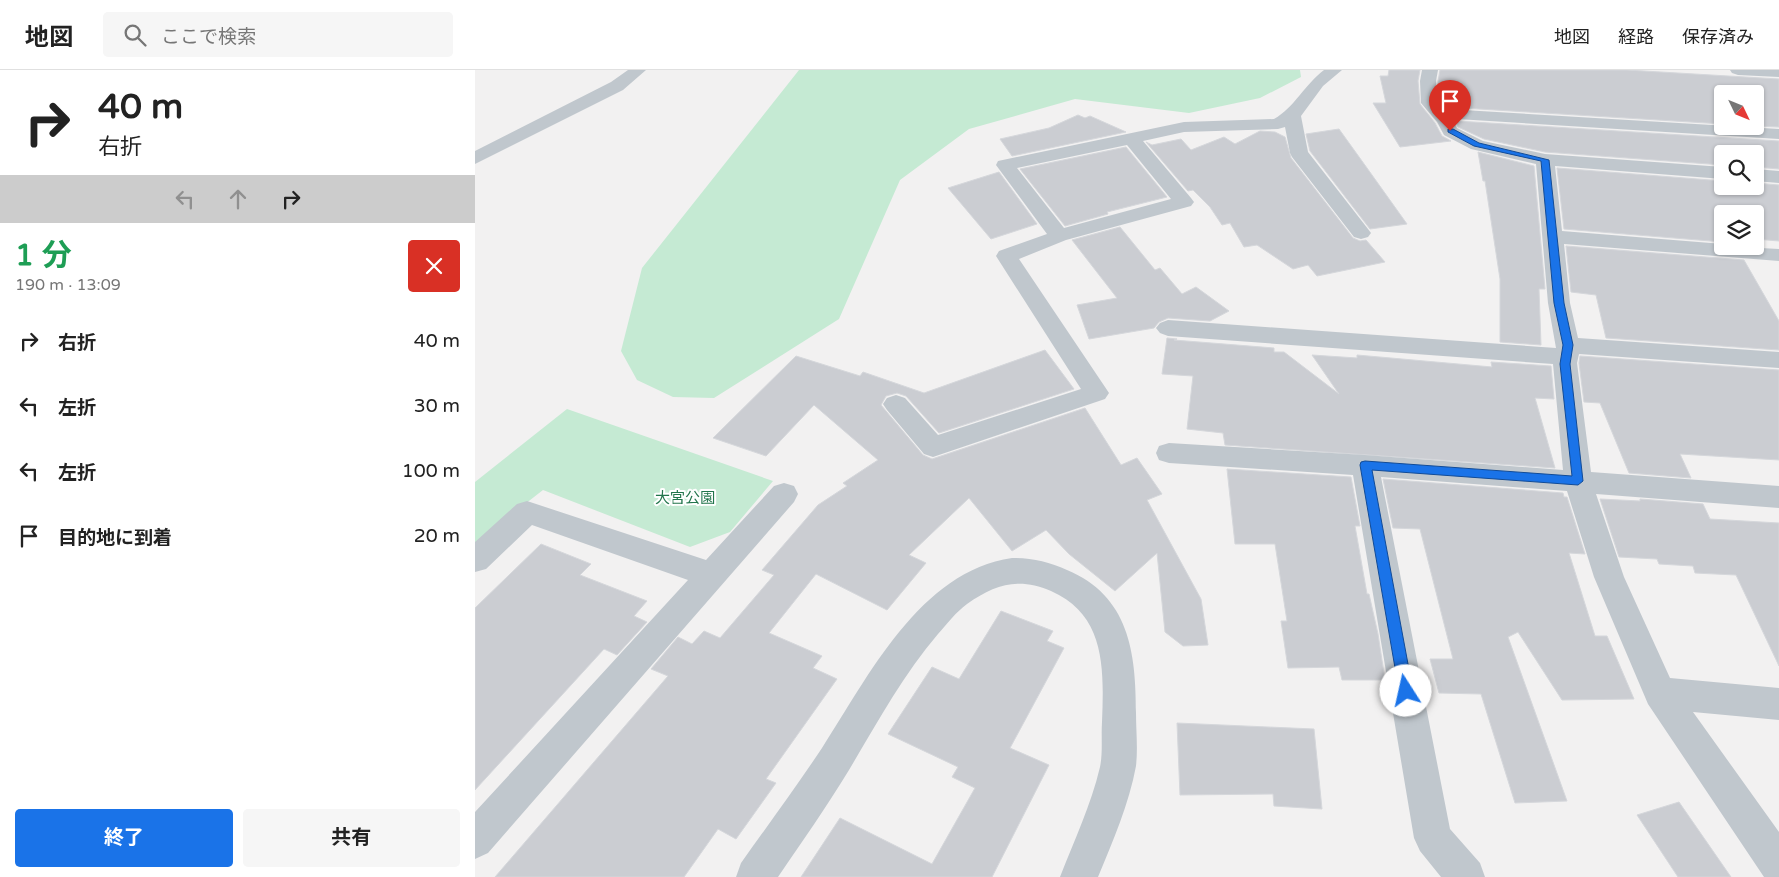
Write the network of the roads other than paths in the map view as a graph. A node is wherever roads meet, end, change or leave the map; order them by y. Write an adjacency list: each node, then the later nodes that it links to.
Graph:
1 (638, 70): 10 (street)
2 (1334, 70): 7 (street)
3 (1430, 70): 11 (street)
4 (1738, 70): 5 (street)
5 (1779, 72)
6 (1463, 114): 8 (street)
7 (1292, 116): 9 (street); 15 (street)
8 (1779, 134)
9 (1130, 137): 16 (street); 16 (street)
10 (475, 158)
11 (1545, 160): 12 (street); 17 (street)
12 (1714, 172)
13 (1764, 176): 14 (street)
14 (1779, 177)
15 (1361, 233)
16 (1059, 236): 22 (street)
17 (1553, 237): 18 (street); 20 (street)
18 (1779, 255)
19 (1169, 328): 20 (street)
20 (1567, 351): 21 (street); 25 (street)
21 (1779, 360)
22 (896, 404)
23 (1169, 453): 24 (street)
24 (1365, 465): 25 (street); 36 (street)
25 (1578, 481): 27 (street); 30 (street)
26 (784, 494): 29 (street)
27 (1779, 497)
28 (475, 560): 29 (street)
29 (711, 575): 32 (street)
30 (1660, 693): 31 (street); 33 (street)
31 (1779, 704)
32 (475, 840)
33 (1779, 865)
34 (755, 877): 35 (street)
35 (1079, 877)
36 (1466, 877)

